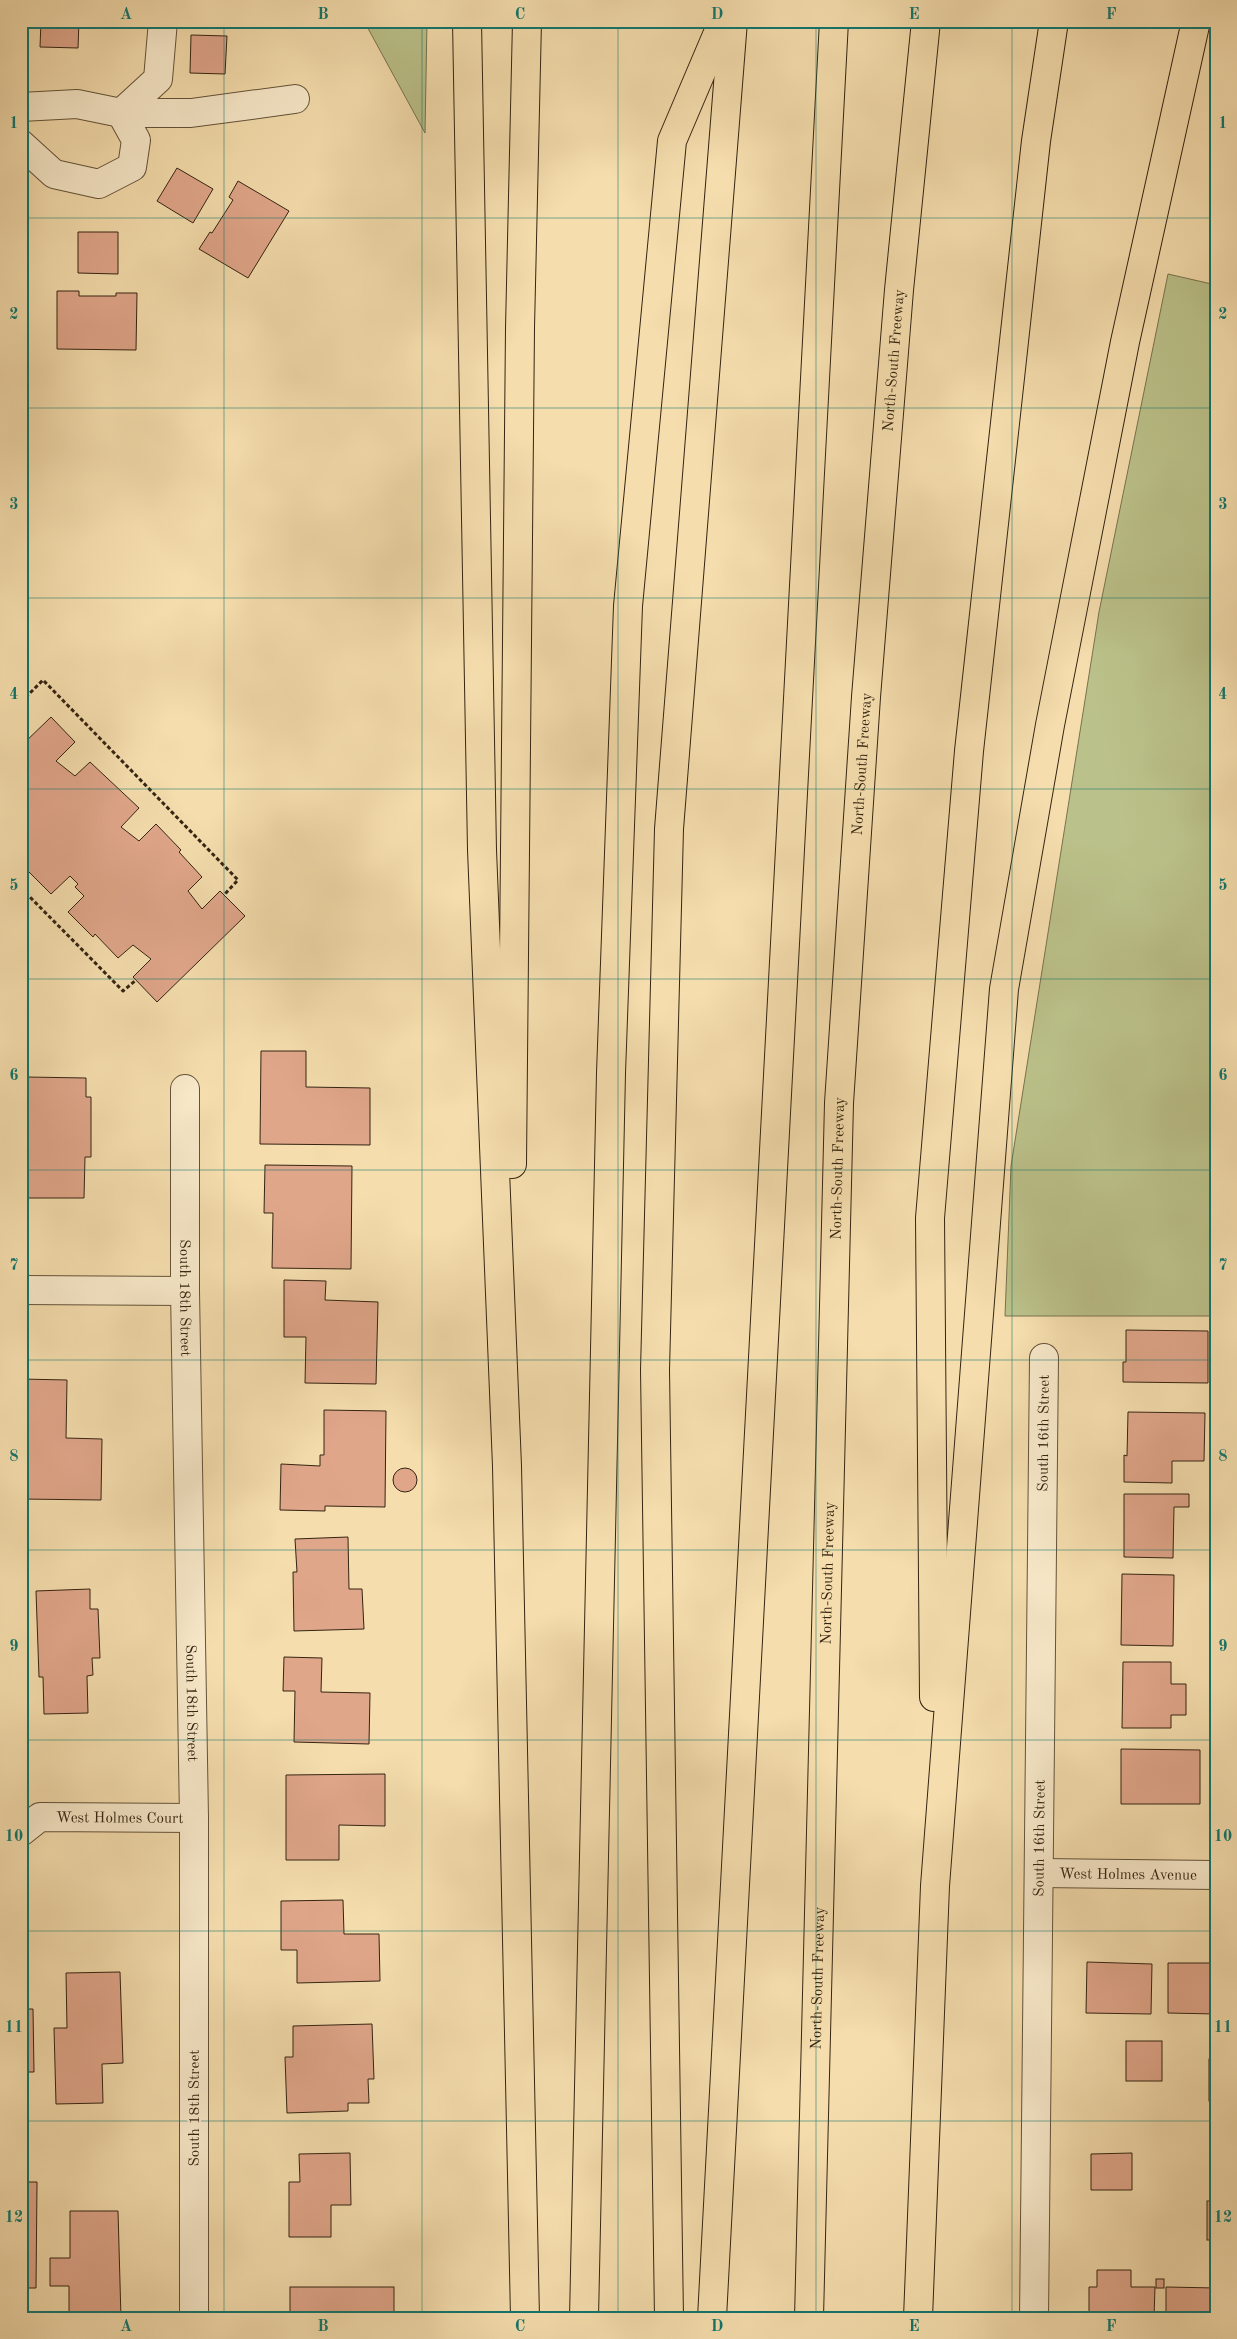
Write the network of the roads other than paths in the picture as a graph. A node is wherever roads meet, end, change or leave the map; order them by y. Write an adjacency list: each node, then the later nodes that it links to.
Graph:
1 (163, 21): 13 (street)
2 (467, 21): 20 (highway)
3 (528, 21): 20 (highway)
4 (723, 21): 28 (highway)
5 (733, 21): 29 (highway)
6 (834, 21): 30 (highway)
7 (926, 21): 31 (highway, North-South Freeway)
8 (1054, 21): 14 (highway)
9 (1061, 21): 14 (highway)
10 (1196, 21): 25 (highway)
11 (295, 99): 13 (street)
12 (21, 107): 13 (street)
13 (121, 113): 15 (street)
14 (1036, 141): 25 (highway)
15 (21, 144)
16 (185, 1089): 18 (street, South 18th Street)
17 (21, 1290): 18 (street)
18 (185, 1290): 21 (street, South 18th Street)
19 (1044, 1358): 23 (street, South 16th Street)
20 (507, 1466): 27 (highway)
21 (194, 1818): 22 (street, West Holmes Court); 26 (street, South 18th Street)
22 (21, 1832)
23 (1039, 1873): 24 (street, West Holmes Avenue); 33 (street, South 16th Street)
24 (1216, 1875)
25 (935, 1886): 32 (highway)
26 (194, 2318)
27 (525, 2318)
28 (584, 2318)
29 (669, 2318)
30 (712, 2318)
31 (809, 2318)
32 (918, 2318)
33 (1034, 2318)

